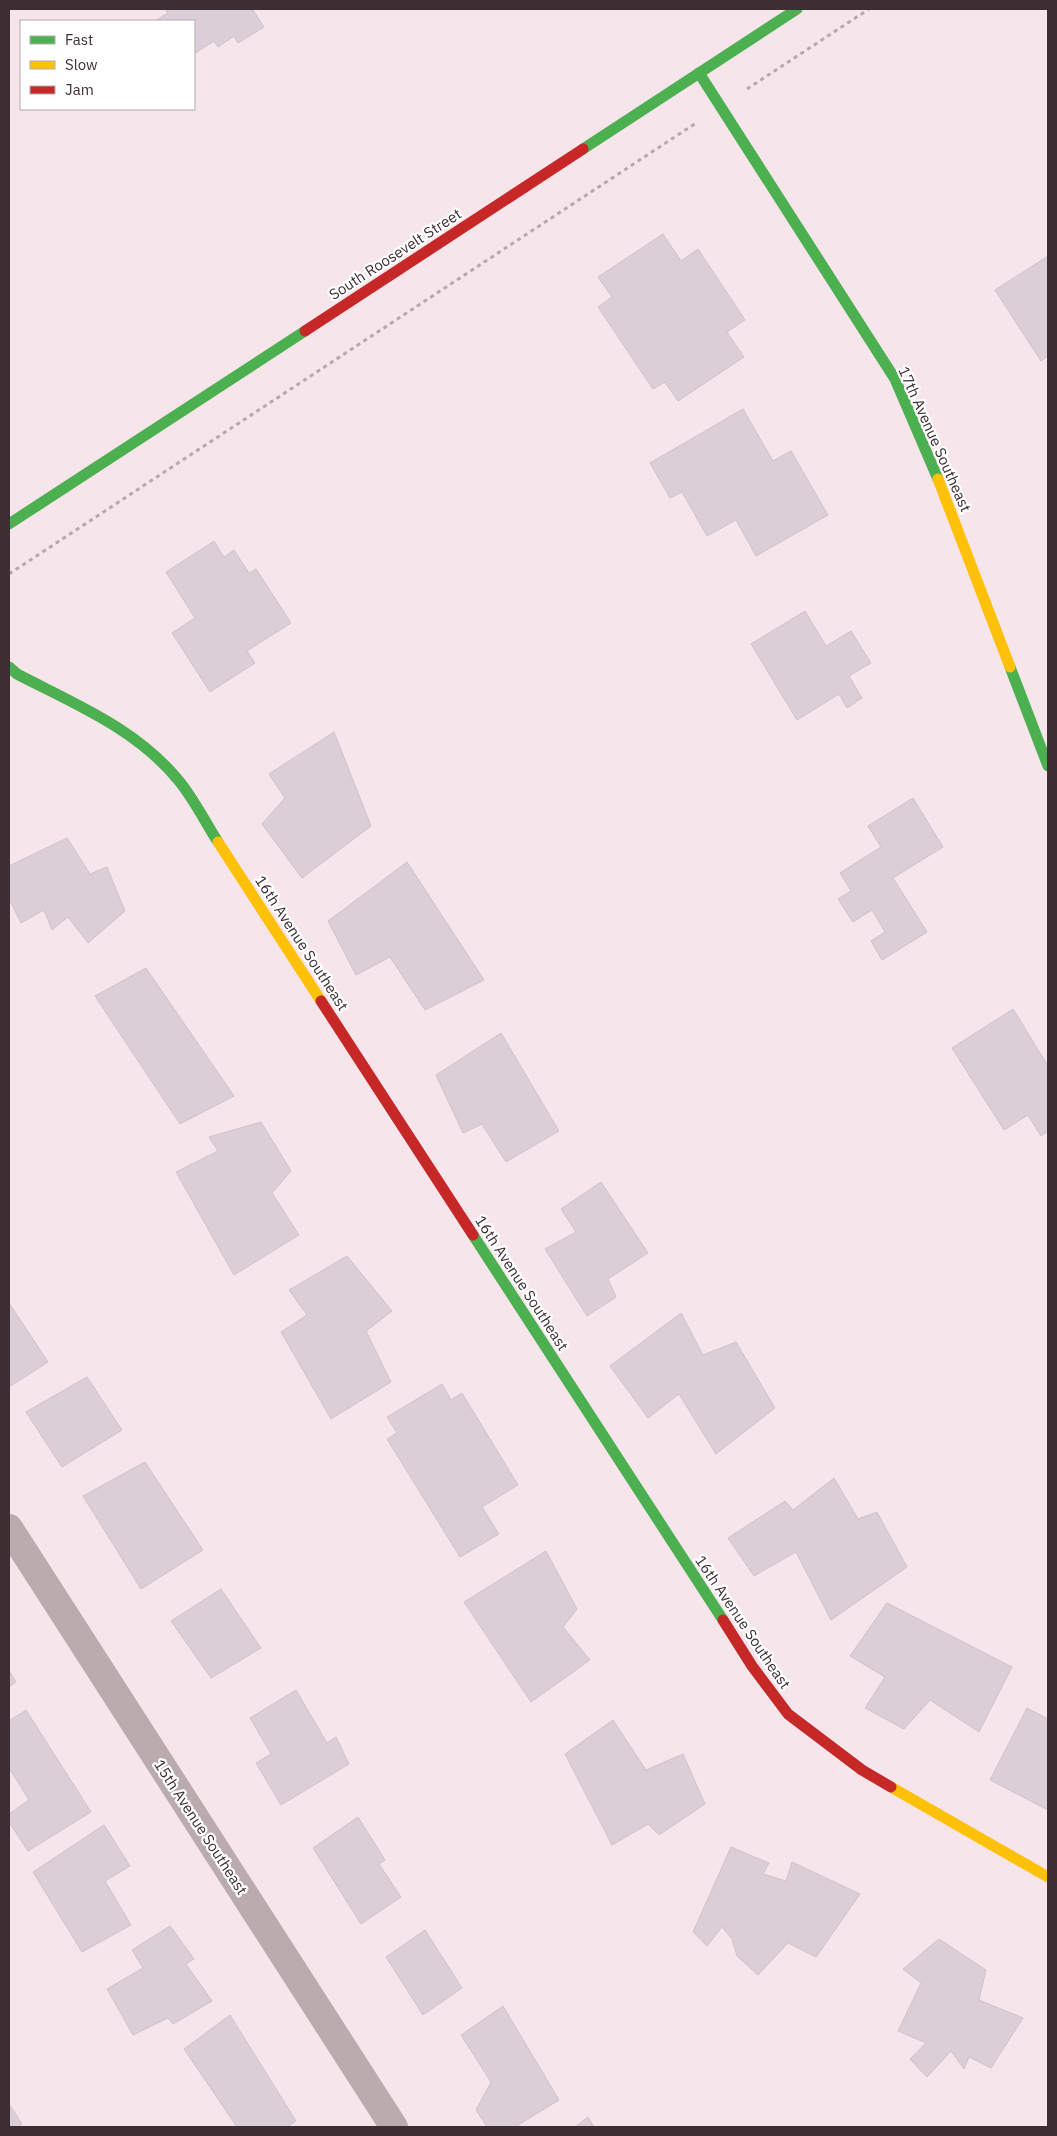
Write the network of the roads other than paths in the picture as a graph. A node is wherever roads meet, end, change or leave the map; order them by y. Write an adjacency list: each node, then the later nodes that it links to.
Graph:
1 (797, 9): 2 (street, South Roosevelt Street)
2 (699, 73): 3 (street, South Roosevelt Street); 5 (street, 17th Avenue Southeast)
3 (9, 524)
4 (9, 667): 7 (street, 16th Avenue Southeast)
5 (1048, 766)
6 (9, 1528): 8 (street, 15th Avenue Southeast)
7 (1048, 1877)
8 (394, 2127)

